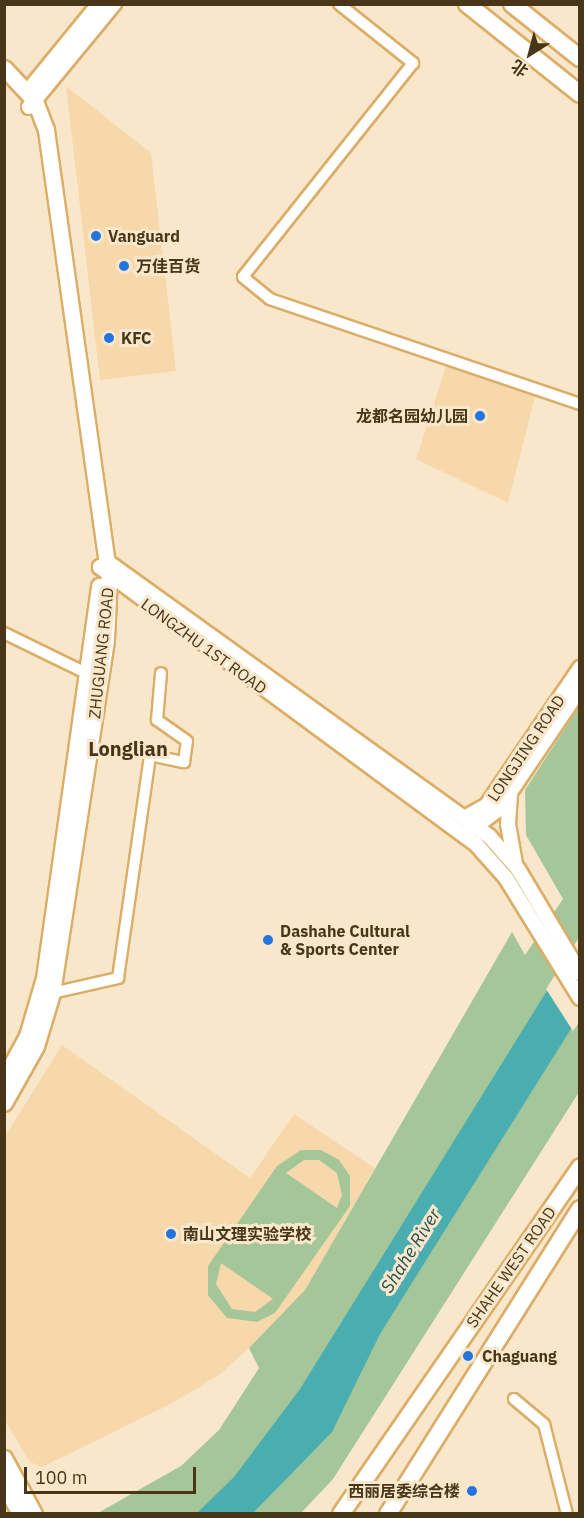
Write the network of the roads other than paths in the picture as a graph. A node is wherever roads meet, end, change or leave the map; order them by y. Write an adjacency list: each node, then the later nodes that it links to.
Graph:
1 (99, 4): 9 (street)
2 (114, 4): 9 (street)
3 (339, 4): 10 (street)
4 (467, 4): 8 (main road)
5 (512, 4): 6 (main road)
6 (579, 58)
7 (4, 68): 9 (main road)
8 (579, 94)
9 (31, 100): 11 (main road, ZHUGUANG ROAD)
10 (579, 404)
11 (106, 569): 15 (main road, ZHUGUANG ROAD); 18 (street, LONGZHU 1ST ROAD); 22 (main road, ZHUGUANG ROAD)
12 (4, 633): 15 (street)
13 (579, 668): 18 (street, LONGJING ROAD)
14 (161, 673): 22 (street)
15 (88, 675): 24 (main road, ZHUGUANG ROAD)
16 (579, 689): 17 (street, LONGJING ROAD)
17 (514, 786): 19 (street, LONGJING ROAD); 20 (street)
18 (462, 825): 19 (street, LONGZHU 1ST ROAD); 23 (street, LONGZHU 1ST ROAD)
19 (478, 828): 20 (street, LONGZHU 1ST ROAD)
20 (518, 870): 21 (street, LONGZHU 1ST ROAD)
21 (579, 973)
22 (52, 993): 25 (main road, ZHUGUANG ROAD)
23 (579, 998)
24 (4, 1078)
25 (4, 1104)
26 (579, 1168): 32 (main road, SHAHE WEST ROAD)
27 (579, 1209): 33 (main road, SHAHE WEST ROAD)
28 (514, 1399): 34 (street)
29 (4, 1458): 31 (main road)
30 (4, 1484): 31 (main road)
31 (19, 1508)
32 (341, 1514)
33 (388, 1514)
34 (567, 1514)

